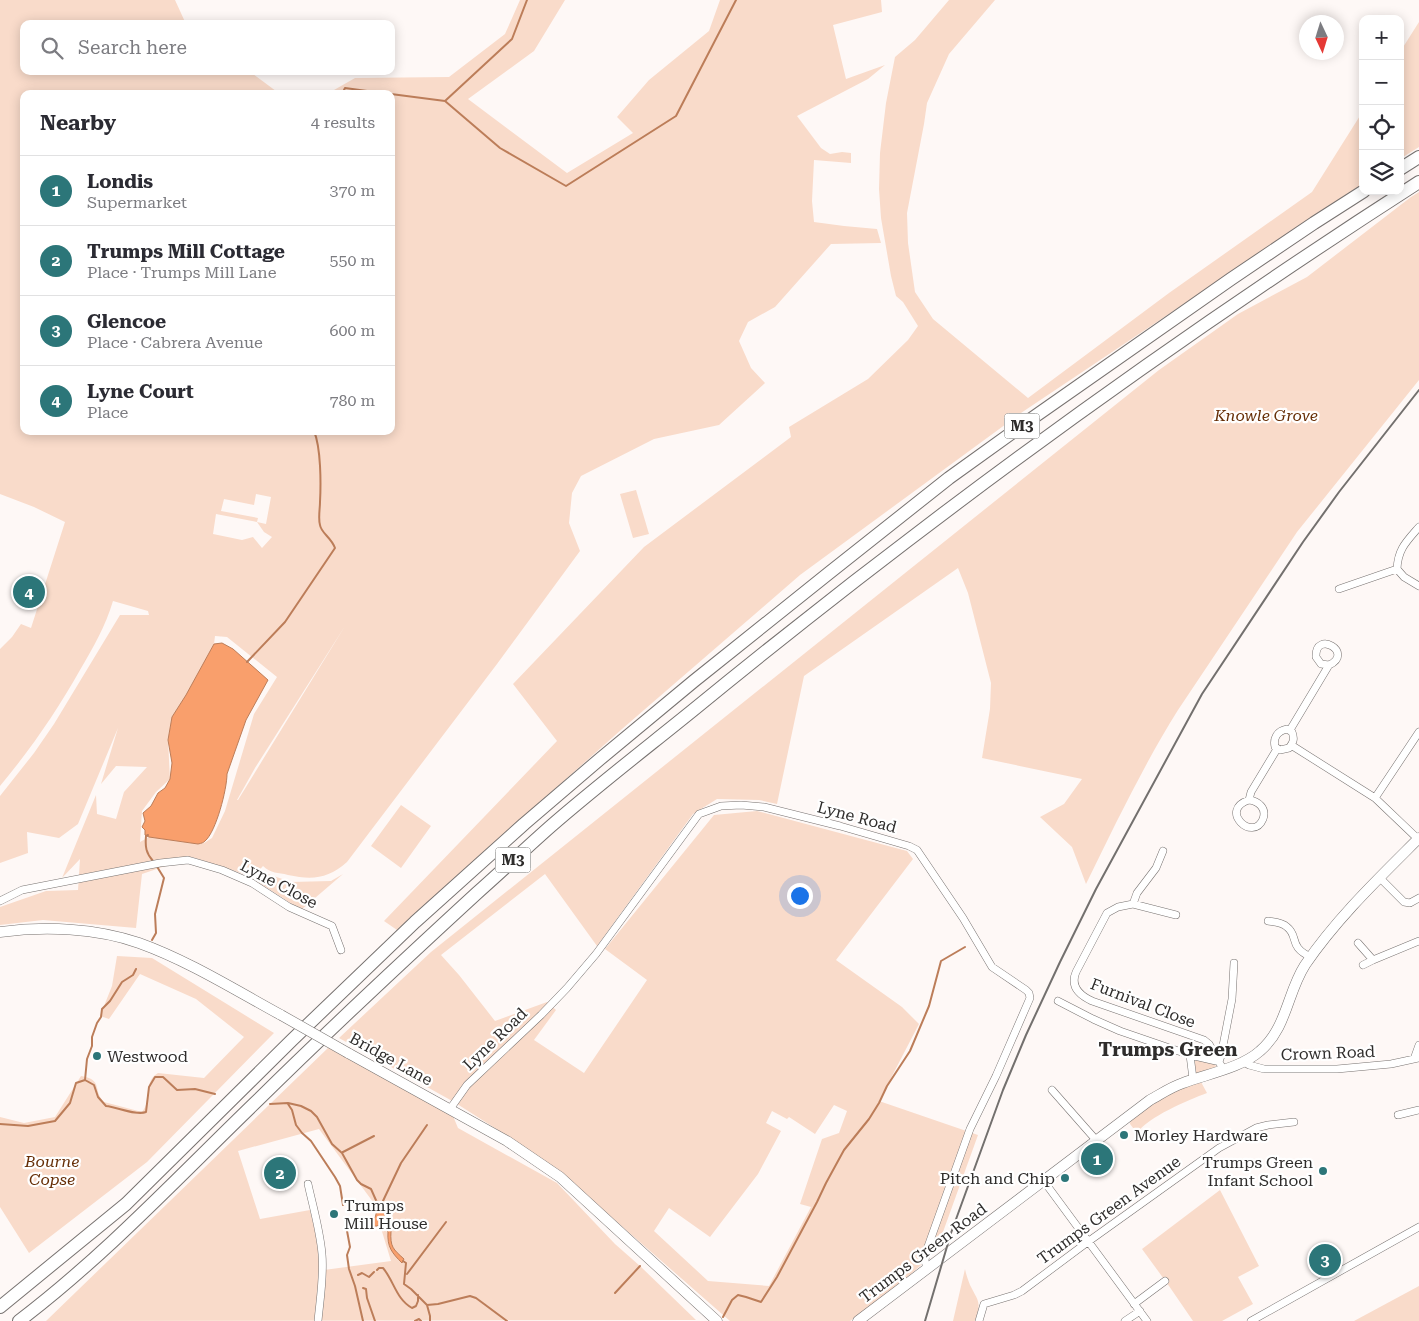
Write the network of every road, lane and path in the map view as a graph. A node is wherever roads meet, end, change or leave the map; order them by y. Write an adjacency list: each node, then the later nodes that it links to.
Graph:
1 (1419, 157): 2 (highway)
2 (1404, 166)
3 (1419, 182): 54 (highway, M3)
4 (1359, 194): 52 (highway, M3)
5 (1419, 527): 6 (street)
6 (1397, 569): 7 (street); 8 (street)
7 (1419, 586)
8 (1339, 589)
9 (1329, 666): 10 (street)
10 (1290, 730): 12 (street); 13 (street)
11 (1419, 732): 14 (street)
12 (1291, 745): 13 (street); 14 (street)
13 (1278, 749): 15 (street)
14 (1375, 798): 16 (street)
15 (1248, 800)
16 (1418, 839): 18 (street, Trumps Green Road)
17 (1163, 851): 21 (street)
18 (1380, 878): 19 (street); 28 (street, Trumps Green Road)
19 (1419, 898)
20 (0, 901): 27 (street, Lyne Close)
21 (1133, 904): 22 (street); 37 (street, Furnival Close)
22 (1176, 915)
23 (1268, 921): 28 (street)
24 (0, 932): 40 (street, Bridge Lane, bridge)
25 (1419, 941): 29 (street)
26 (1358, 943): 29 (street)
27 (341, 950)
28 (1311, 957): 36 (street, Trumps Green Road)
29 (1373, 960): 31 (street)
30 (1234, 963): 37 (street)
31 (1363, 964)
32 (1058, 1001): 34 (street)
33 (1419, 1045): 35 (street, Crown Road)
34 (1190, 1055): 37 (street); 38 (street)
35 (1416, 1059): 36 (street, Crown Road)
36 (1244, 1062): 37 (street, Trumps Green Road)
37 (1220, 1065): 38 (street, Trumps Green Road)
38 (1193, 1079): 44 (street, Trumps Green Road)
39 (1052, 1090): 44 (street)
40 (450, 1109): 49 (street, Lyne Road); 56 (street, Bridge Lane)
41 (1419, 1110): 42 (street)
42 (1398, 1115)
43 (1294, 1122): 48 (street, Trumps Green Avenue)
44 (1096, 1140): 45 (street, Trumps Green Road)
45 (1043, 1180): 48 (street); 49 (street, Trumps Green Road)
46 (308, 1184): 55 (street)
47 (1419, 1228): 61 (street)
48 (1089, 1241): 51 (street); 58 (street, Trumps Green Avenue)
49 (927, 1268): 57 (street, Trumps Green Road)
50 (1165, 1280): 51 (street)
51 (1134, 1304): 53 (street)
52 (0, 1307)
53 (1140, 1311): 59 (street); 60 (street)
54 (19, 1321)
55 (318, 1321)
56 (717, 1321)
57 (858, 1321)
58 (979, 1321)
59 (1125, 1321)
60 (1147, 1321)
61 (1251, 1321)

